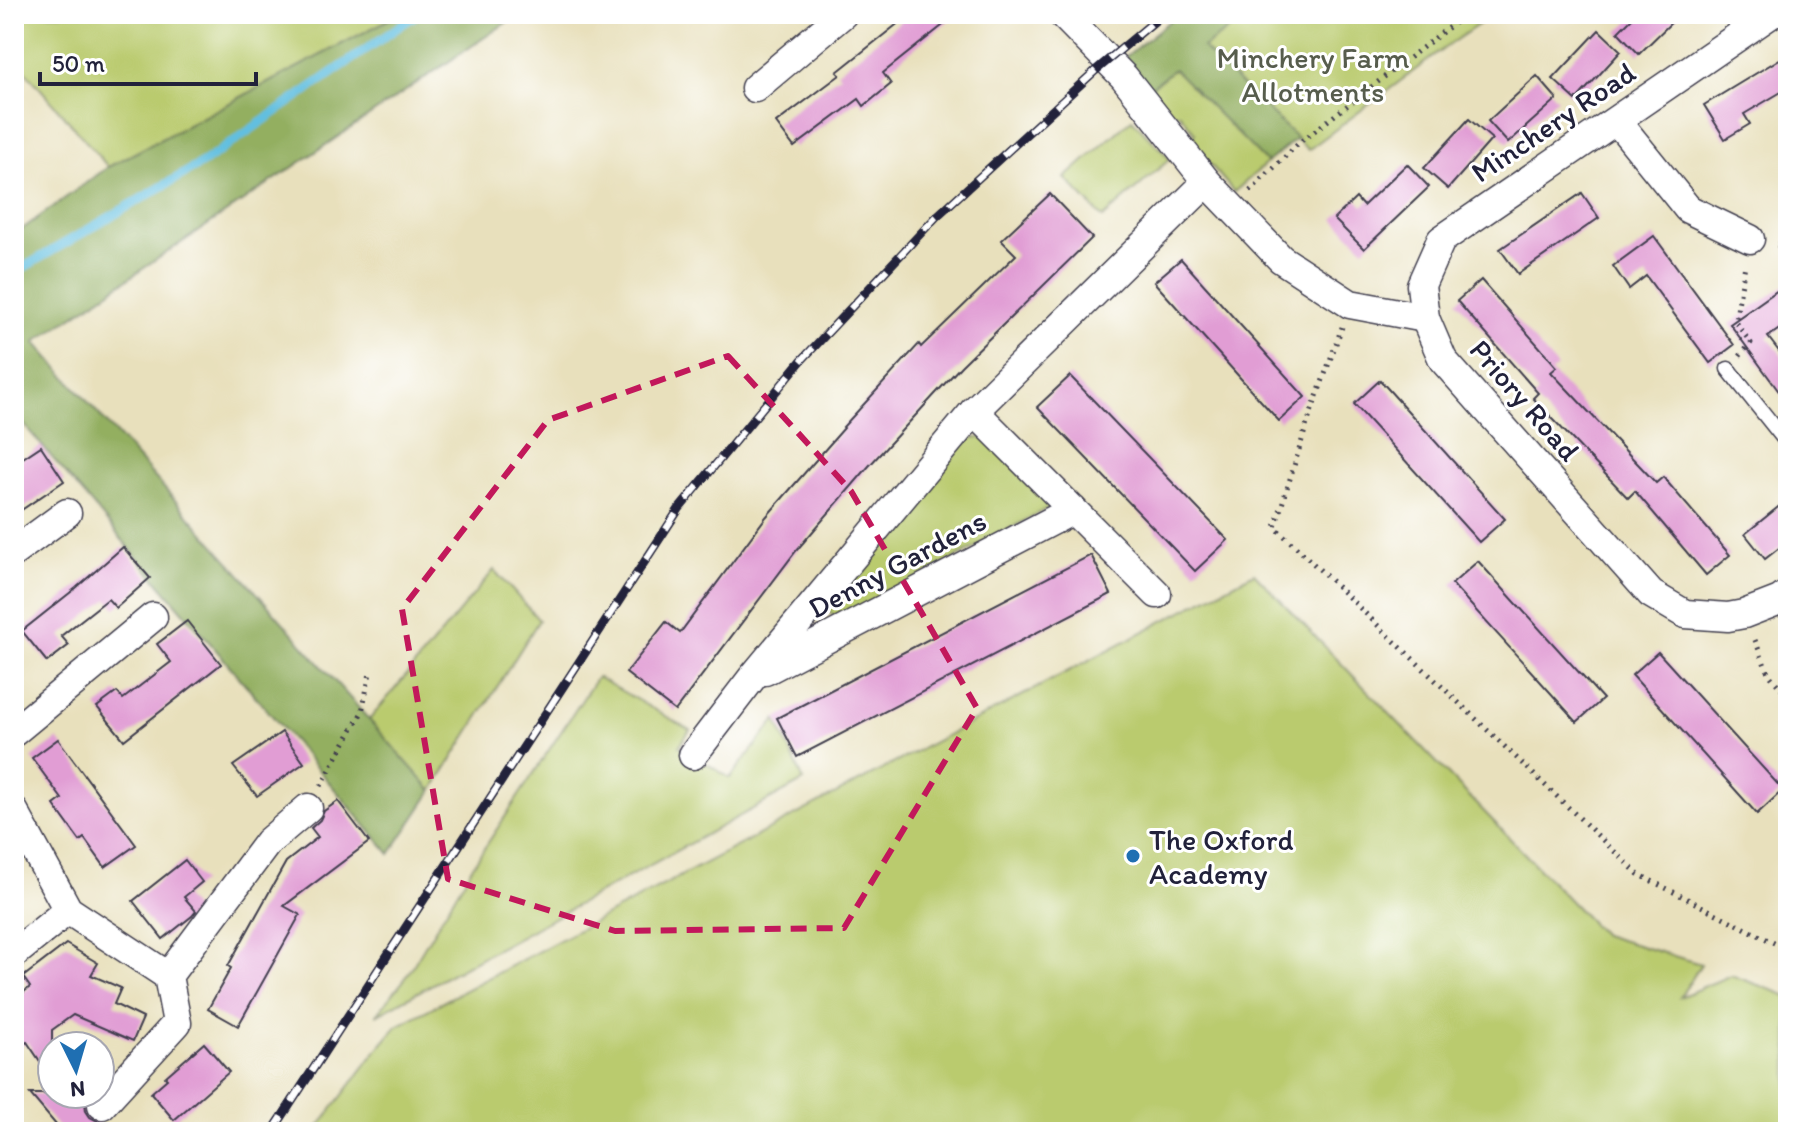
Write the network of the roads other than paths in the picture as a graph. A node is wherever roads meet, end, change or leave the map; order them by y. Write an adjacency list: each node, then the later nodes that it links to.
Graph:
1 (843, 14): 4 (street)
2 (1062, 14): 6 (street)
3 (1771, 14): 5 (street, Minchery Road)
4 (755, 88)
5 (1617, 121): 7 (street); 8 (street, Minchery Road)
6 (1207, 182): 8 (street); 10 (street, Denny Gardens)
7 (1750, 239)
8 (1425, 318): 16 (street, Priory Road)
9 (1728, 369): 11 (lane)
10 (974, 411): 12 (street); 18 (street, Denny Gardens)
11 (1788, 444)
12 (1073, 510): 15 (street); 18 (street, Denny Gardens)
13 (67, 513): 14 (street)
14 (14, 552)
15 (1157, 594)
16 (1788, 594)
17 (153, 617): 19 (street)
18 (752, 678): 20 (street, Denny Gardens)
19 (14, 732)
20 (693, 755)
21 (308, 808): 25 (street)
22 (14, 811): 23 (street)
23 (68, 910): 24 (street); 25 (street)
24 (14, 954)
25 (168, 976): 26 (street)
26 (116, 1090)

